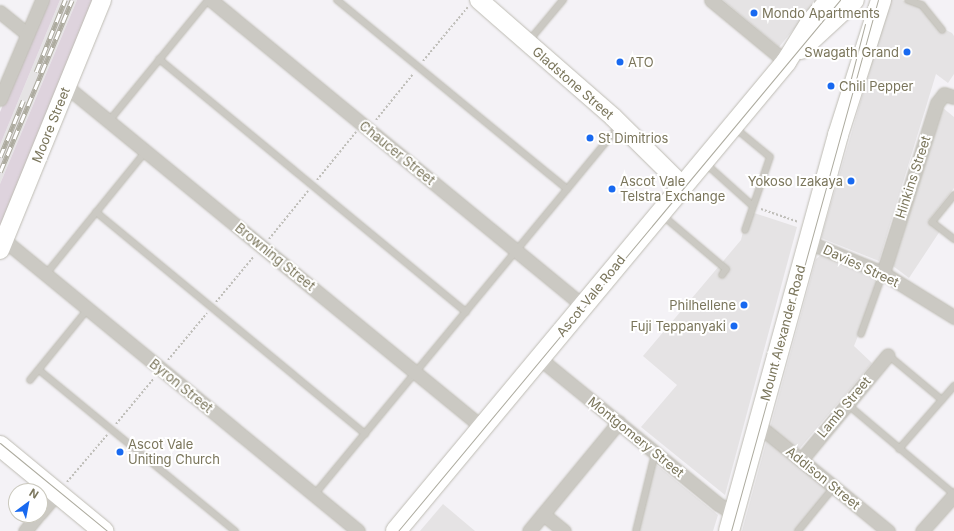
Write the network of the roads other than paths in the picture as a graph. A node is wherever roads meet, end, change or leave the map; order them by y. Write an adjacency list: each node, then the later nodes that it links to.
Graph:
1 (42, 0): 15 (street)
2 (102, 0): 19 (street, Moore Street)
3 (210, 0): 17 (lane); 38 (street, Chaucer Street)
4 (337, 0): 29 (lane)
5 (479, 0): 16 (street, Gladstone Street)
6 (563, 0): 16 (lane)
7 (711, 0): 18 (street)
8 (830, 0): 18 (main road, Ascot Vale Road)
9 (854, 0): 18 (main road, Ascot Vale Road)
10 (867, 0): 25 (main road, Mount Alexander Road)
11 (881, 0): 25 (main road, Mount Alexander Road)
12 (908, 0): 14 (lane)
13 (0, 12): 15 (street)
14 (942, 30)
15 (27, 34): 21 (street)
16 (527, 43): 23 (street, Gladstone Street)
17 (159, 60): 22 (lane); 44 (lane)
18 (786, 62): 24 (main road, Ascot Vale Road)
19 (67, 87): 22 (street, Browning Street); 37 (street, Moore Street)
20 (954, 98): 39 (street, Hinkins Street)
21 (0, 99)
22 (109, 121): 26 (street, Browning Street)
23 (620, 124): 28 (street, Gladstone Street); 29 (lane)
24 (732, 126): 27 (main road, Ascot Vale Road); 31 (lane)
25 (838, 136): 36 (main road, Mount Alexander Road)
26 (146, 152): 32 (lane); 50 (street, Browning Street)
27 (702, 161): 28 (main road, Ascot Vale Road); 31 (lane)
28 (683, 186): 33 (main road, Ascot Vale Road)
29 (567, 190): 38 (lane)
30 (954, 195): 35 (lane)
31 (753, 206): 34 (lane)
32 (96, 212): 40 (lane); 58 (lane)
33 (659, 212): 41 (lane); 42 (main road, Ascot Vale Road)
34 (745, 230)
35 (954, 239)
36 (808, 242): 39 (street, Davies Street); 56 (main road, Mount Alexander Road)
37 (2, 245): 40 (street, Byron Street)
38 (516, 251): 42 (street, Chaucer Street); 44 (lane)
39 (883, 273): 45 (street, Davies Street); 46 (lane)
40 (46, 274): 43 (street, Byron Street)
41 (722, 275)
42 (583, 306): 48 (main road, Ascot Vale Road)
43 (88, 309): 49 (lane); 66 (street, Byron Street)
44 (466, 312): 50 (lane)
45 (952, 312)
46 (860, 334)
47 (888, 355): 53 (lane); 54 (street, Lamb Street)
48 (539, 358): 55 (street, Montgomery Street); 57 (main road, Ascot Vale Road)
49 (39, 370): 51 (lane); 73 (lane)
50 (416, 373): 57 (street, Browning Street); 58 (lane)
51 (30, 380)
52 (954, 386): 53 (lane)
53 (942, 400): 60 (lane)
54 (847, 404): 60 (lane); 62 (street, Lamb Street)
55 (619, 422): 61 (street, Montgomery Street); 68 (street)
56 (758, 424): 62 (street, Addison Street); 69 (main road, Mount Alexander Road)
57 (482, 427): 75 (main road, Ascot Vale Road)
58 (365, 434): 66 (lane)
59 (0, 446): 64 (main road)
60 (899, 449): 65 (lane)
61 (656, 452): 69 (street, Montgomery Street); 78 (lane)
62 (801, 460): 63 (street, Addison Street)
63 (834, 487): 79 (lane); 80 (street, Addison Street)
64 (57, 493): 67 (street); 72 (main road)
65 (954, 494): 81 (street)
66 (314, 495): 74 (street, Byron Street)
67 (48, 504)
68 (543, 514): 76 (street); 77 (street)
69 (731, 522)
70 (32, 523): 71 (street)
71 (25, 531)
72 (103, 531)
73 (234, 531)
74 (358, 531)
75 (396, 531)
76 (529, 531)
77 (564, 531)
78 (636, 531)
79 (798, 531)
80 (888, 531)
81 (922, 531)

